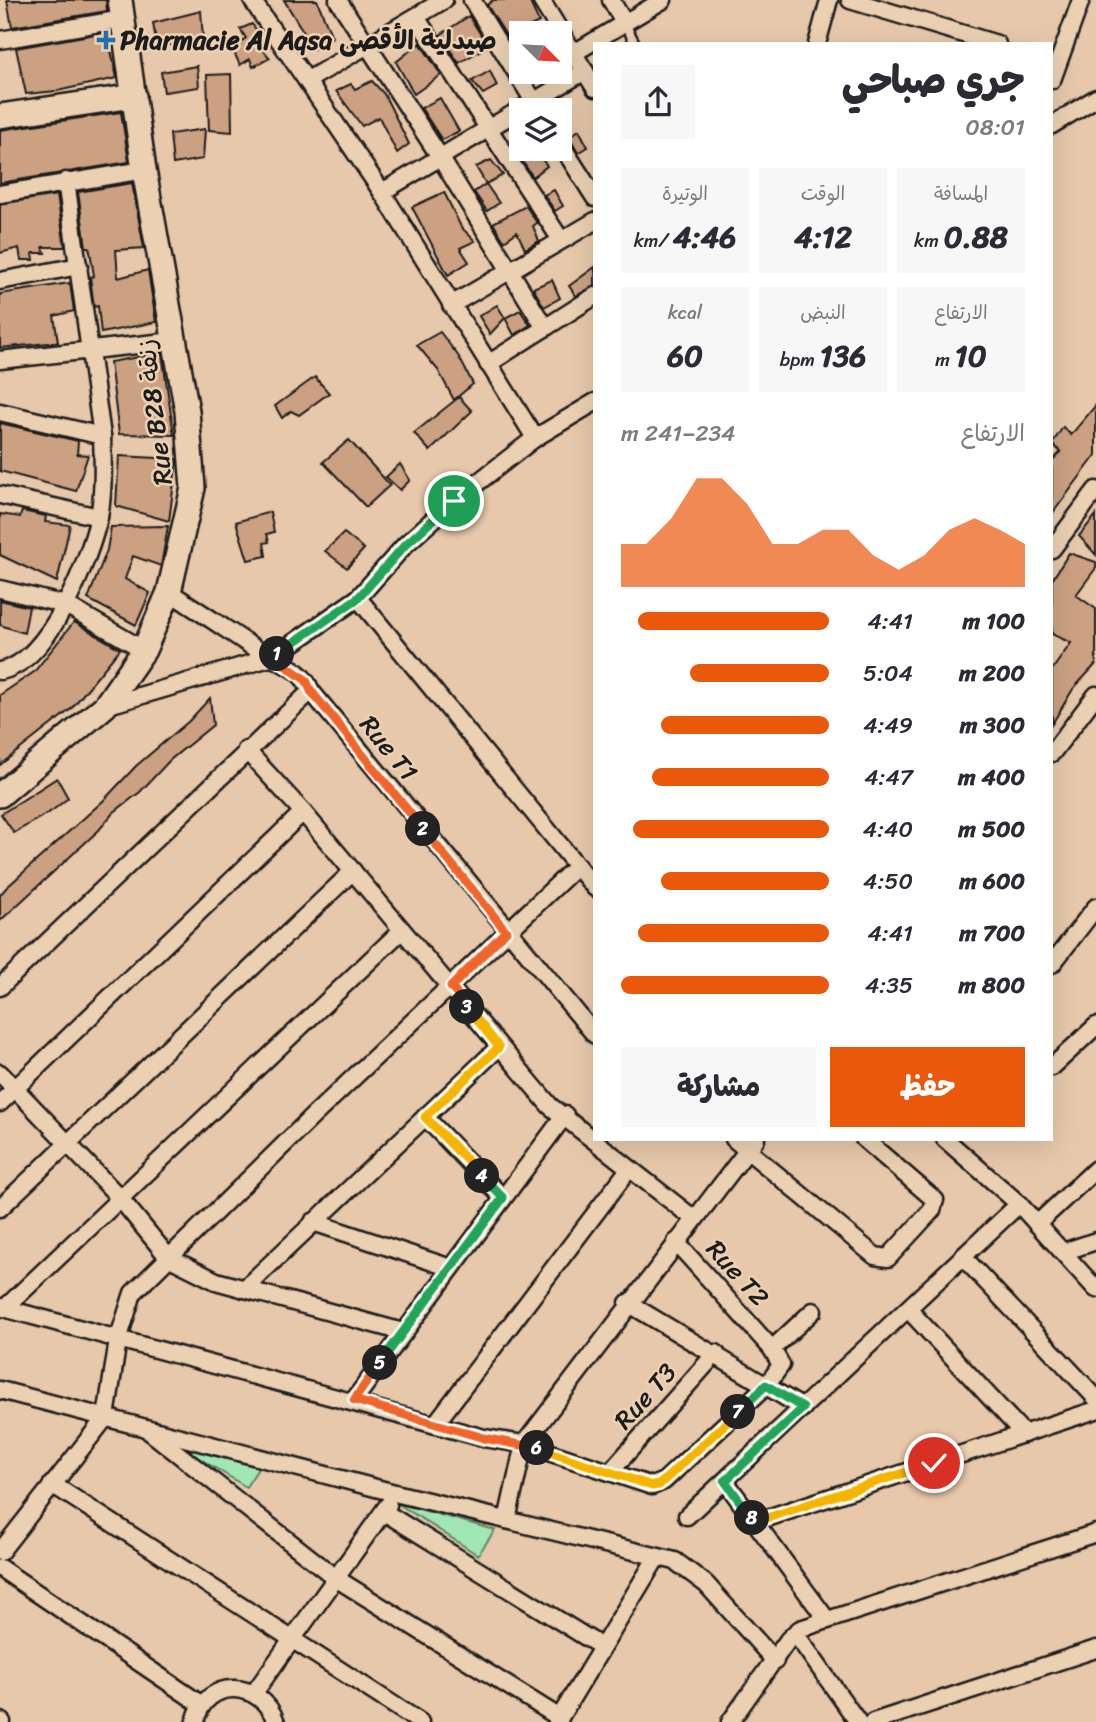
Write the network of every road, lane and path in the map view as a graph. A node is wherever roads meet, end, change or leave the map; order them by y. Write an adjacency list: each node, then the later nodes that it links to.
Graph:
1 (252, 0): 24 (street)
2 (338, 0): 20 (street)
3 (444, 0): 12 (street)
4 (472, 0): 27 (street)
5 (541, 0): 21 (street)
6 (611, 0): 13 (street)
7 (663, 0): 13 (street)
8 (829, 0): 18 (street)
9 (850, 0): 19 (street)
10 (1081, 0): 22 (street)
11 (122, 10): 14 (street); 26 (street, Rue B28 زنقة)
12 (416, 17): 20 (street); 33 (street)
13 (625, 24): 15 (lane); 17 (street)
14 (0, 40)
15 (634, 41)
16 (593, 42): 21 (street)
17 (593, 42)
18 (818, 42)
19 (990, 42)
20 (367, 45): 24 (street); 34 (street)
21 (574, 53): 23 (street)
22 (1055, 61)
23 (585, 71): 25 (street); 28 (street)
24 (308, 80): 38 (street)
25 (593, 85)
26 (134, 96): 30 (street); 36 (street, Rue B28 زنقة)
27 (532, 98)
28 (548, 98)
29 (1096, 98): 32 (street)
30 (0, 116)
31 (509, 119): 33 (street)
32 (1053, 124)
33 (489, 128): 34 (street); 42 (street)
34 (440, 157): 38 (street); 44 (street)
35 (571, 161): 40 (street)
36 (144, 170): 37 (street); 49 (street, Rue B28 زنقة)
37 (66, 181): 39 (street); 43 (street)
38 (382, 192): 47 (street)
39 (0, 194)
40 (593, 195)
41 (593, 222): 42 (street)
42 (561, 240): 44 (street)
43 (79, 266): 45 (street); 50 (street)
44 (509, 271): 47 (street); 48 (street)
45 (0, 281)
46 (593, 297): 48 (street)
47 (451, 305): 52 (street)
48 (545, 328): 52 (street)
49 (174, 341): 50 (street); 62 (street, Rue B28 زنقة)
50 (91, 349): 51 (street); 55 (street)
51 (0, 360)
52 (488, 364): 56 (street)
53 (593, 403): 56 (street)
54 (0, 412): 55 (street)
55 (102, 436): 59 (street)
56 (535, 438): 63 (street)
57 (1096, 490): 60 (street)
58 (0, 495): 59 (street)
59 (99, 517): 64 (street)
60 (1053, 548)
61 (0, 589): 64 (street)
62 (169, 592): 65 (street, Rue B28 زنقة); 66 (street, Rue T1)
63 (358, 598): 66 (street); 75 (street)
64 (66, 605): 65 (street); 67 (street)
65 (144, 650): 70 (street, Rue B28 زنقة)
66 (273, 657): 68 (street, Rue T1); 70 (street)
67 (0, 671)
68 (311, 691): 71 (street); 80 (street, Rue T1)
69 (1096, 695): 72 (street)
70 (105, 706): 73 (street, Rue B28 زنقة)
71 (246, 750): 74 (street); 82 (street)
72 (1053, 752)
73 (0, 795)
74 (303, 812): 76 (street); 89 (street)
75 (577, 866): 77 (street); 80 (street)
76 (353, 871): 79 (street); 97 (street)
77 (593, 886)
78 (1096, 907): 81 (street)
79 (402, 930): 83 (street); 101 (street)
80 (506, 931): 83 (street); 85 (street, Rue T1)
81 (1053, 963)
82 (0, 987)
83 (451, 987): 86 (street); 111 (street)
84 (1096, 1026): 87 (street)
85 (593, 1033)
86 (499, 1047): 91 (street); 92 (street)
87 (1053, 1066)
88 (0, 1073): 89 (street)
89 (14, 1089): 90 (street); 97 (street)
90 (0, 1103)
91 (565, 1115): 93 (street); 102 (street)
92 (425, 1117): 102 (street); 106 (street)
93 (593, 1139)
94 (596, 1141): 99 (street)
95 (866, 1141): 98 (street)
96 (947, 1141): 103 (street)
97 (68, 1144): 101 (street); 104 (street)
98 (752, 1144): 105 (street)
99 (629, 1169): 105 (street); 131 (street)
100 (1096, 1169): 107 (street)
101 (119, 1198): 111 (street); 117 (street)
102 (503, 1198): 113 (street)
103 (1019, 1205): 107 (street); 112 (street)
104 (0, 1209)
105 (693, 1218): 109 (street)
106 (313, 1222): 113 (street); 114 (street)
107 (1037, 1224): 110 (street)
108 (1096, 1241): 110 (street)
109 (676, 1242): 116 (street); 122 (street, Rue T2)
110 (1063, 1252): 115 (street)
111 (168, 1256): 114 (street); 121 (street)
112 (963, 1257): 118 (street); 126 (street)
113 (451, 1268): 120 (street)
114 (244, 1289): 120 (street)
115 (1096, 1289)
116 (628, 1303): 123 (street); 134 (street)
117 (2, 1308): 121 (street)
118 (908, 1309): 128 (street); 133 (street)
119 (813, 1311): 122 (street)
120 (403, 1332): 127 (street)
121 (118, 1340): 127 (street); 130 (street)
122 (767, 1344): 124 (street)
123 (716, 1353): 124 (street); 135 (street, Rue T3)
124 (766, 1385): 128 (street); 135 (street)
125 (0, 1390): 130 (street)
126 (1096, 1398)
127 (354, 1400): 131 (street)
128 (803, 1408): 136 (street)
129 (1096, 1410): 133 (street)
130 (106, 1417): 132 (street); 137 (street)
131 (436, 1423): 134 (street)
132 (143, 1426): 138 (street); 147 (street)
133 (1024, 1434): 142 (street)
134 (524, 1444): 135 (street); 141 (street)
135 (611, 1471)
136 (725, 1481): 140 (street); 142 (street)
137 (51, 1484): 144 (street); 150 (street)
138 (395, 1493): 139 (street); 141 (street)
139 (384, 1512): 147 (street); 151 (street)
140 (687, 1516)
141 (507, 1520): 145 (street)
142 (755, 1522): 148 (street)
143 (1096, 1533): 148 (street)
144 (0, 1552)
145 (657, 1557): 151 (street); 153 (street)
146 (0, 1568): 155 (street)
147 (337, 1579): 150 (street); 156 (street)
148 (827, 1620): 149 (street)
149 (795, 1633): 153 (street); 157 (street)
150 (292, 1642): 154 (street); 160 (street)
151 (602, 1647): 156 (street)
152 (1096, 1649): 162 (street)
153 (775, 1661): 161 (street)
154 (254, 1693): 155 (street); 159 (street)
155 (202, 1705): 158 (street)
156 (558, 1720)
157 (855, 1721)
158 (195, 1722)
159 (276, 1722)
160 (420, 1722)
161 (730, 1722)
162 (873, 1722)

